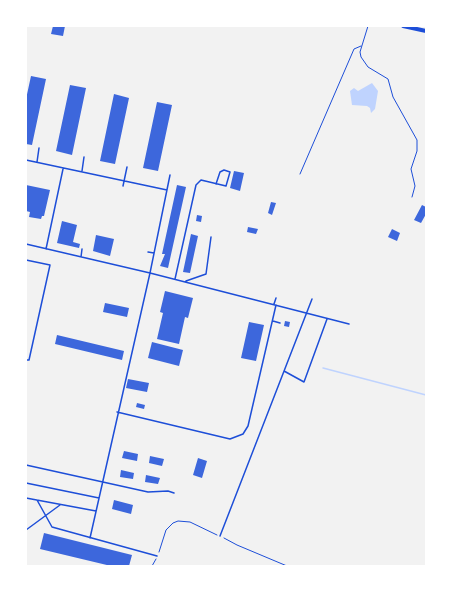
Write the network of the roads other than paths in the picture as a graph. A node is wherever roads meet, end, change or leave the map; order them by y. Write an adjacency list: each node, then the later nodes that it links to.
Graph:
1 (403, 26): 2 (street)
2 (426, 31)
3 (39, 148): 6 (lane)
4 (84, 157): 9 (lane)
5 (26, 160): 6 (lane)
6 (37, 162): 8 (lane)
7 (127, 167): 11 (lane)
8 (63, 168): 9 (lane); 17 (lane)
9 (82, 172): 11 (lane)
10 (170, 176): 14 (lane)
11 (124, 180): 13 (lane); 14 (lane)
12 (216, 184): 12 (lane); 24 (lane)
13 (123, 186)
14 (167, 190): 20 (lane)
15 (211, 237): 25 (lane)
16 (26, 244): 17 (lane)
17 (46, 249): 21 (lane)
18 (82, 249): 21 (lane)
19 (148, 252): 20 (lane)
20 (154, 253): 23 (lane)
21 (80, 257): 23 (lane)
22 (26, 260): 34 (lane)
23 (150, 273): 24 (lane); 36 (lane)
24 (175, 279): 25 (lane)
25 (184, 282): 28 (lane)
26 (276, 298): 28 (lane)
27 (312, 299): 29 (lane)
28 (275, 305): 29 (lane); 31 (lane)
29 (307, 313): 30 (lane); 35 (lane)
30 (327, 318): 33 (lane); 35 (lane)
31 (272, 321): 32 (lane); 36 (lane)
32 (280, 323)
33 (349, 324)
34 (26, 360)
35 (284, 371): 48 (lane)
36 (117, 412): 38 (lane)
37 (26, 465): 38 (lane)
38 (103, 482): 40 (lane); 42 (lane)
39 (26, 483): 42 (lane)
40 (174, 493)
41 (26, 498): 43 (lane)
42 (99, 498): 45 (lane)
43 (37, 500): 44 (lane); 46 (lane)
44 (61, 505): 45 (lane); 46 (lane)
45 (96, 511): 49 (lane)
46 (46, 516): 47 (lane); 49 (lane)
47 (26, 530)
48 (220, 536)
49 (90, 538): 50 (lane)
50 (157, 556)

